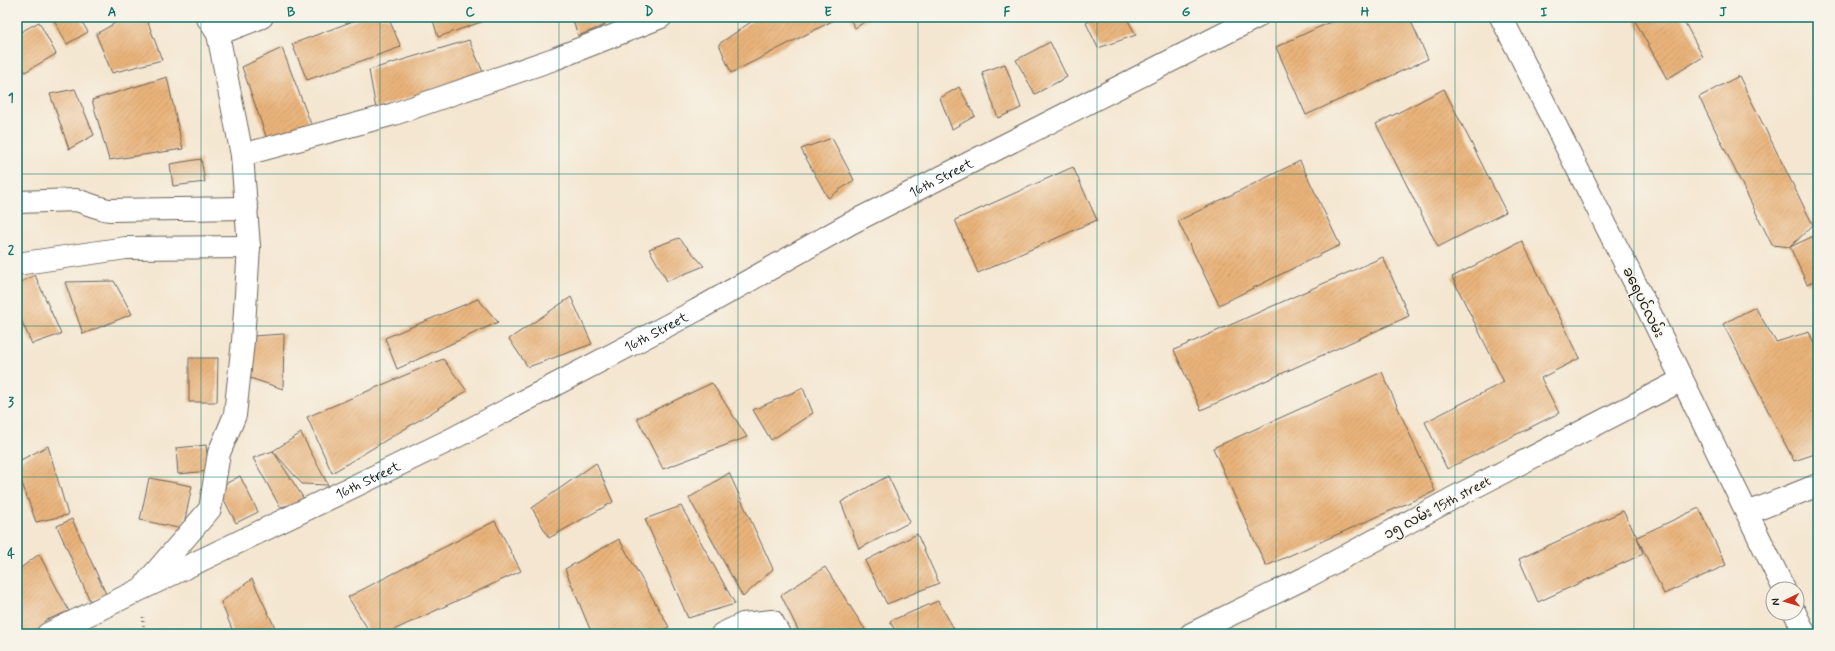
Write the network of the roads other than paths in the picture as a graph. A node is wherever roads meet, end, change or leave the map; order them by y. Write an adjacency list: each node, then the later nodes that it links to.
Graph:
1 (262, 17): 5 (street)
2 (661, 17): 6 (street)
3 (1257, 17): 15 (street, 16th Street)
4 (1501, 17): 11 (street, ခရေပင်လမ်း)
5 (212, 26): 6 (street)
6 (242, 156): 8 (street)
7 (17, 202): 8 (street)
8 (247, 208): 9 (street)
9 (249, 247): 10 (street); 15 (street)
10 (17, 264)
11 (1682, 380): 13 (street, ခရေပင်လမ်း); 20 (street, ၁၅ လမ်း 15th street)
12 (1818, 485): 13 (street)
13 (1748, 513): 14 (street, ခရေပင်လမ်း)
14 (1780, 581)
15 (141, 589): 17 (street, 16th Street)
16 (1799, 621): 21 (street)
17 (48, 634)
18 (722, 634): 19 (street)
19 (779, 634)
20 (1190, 634)
21 (1805, 634)

